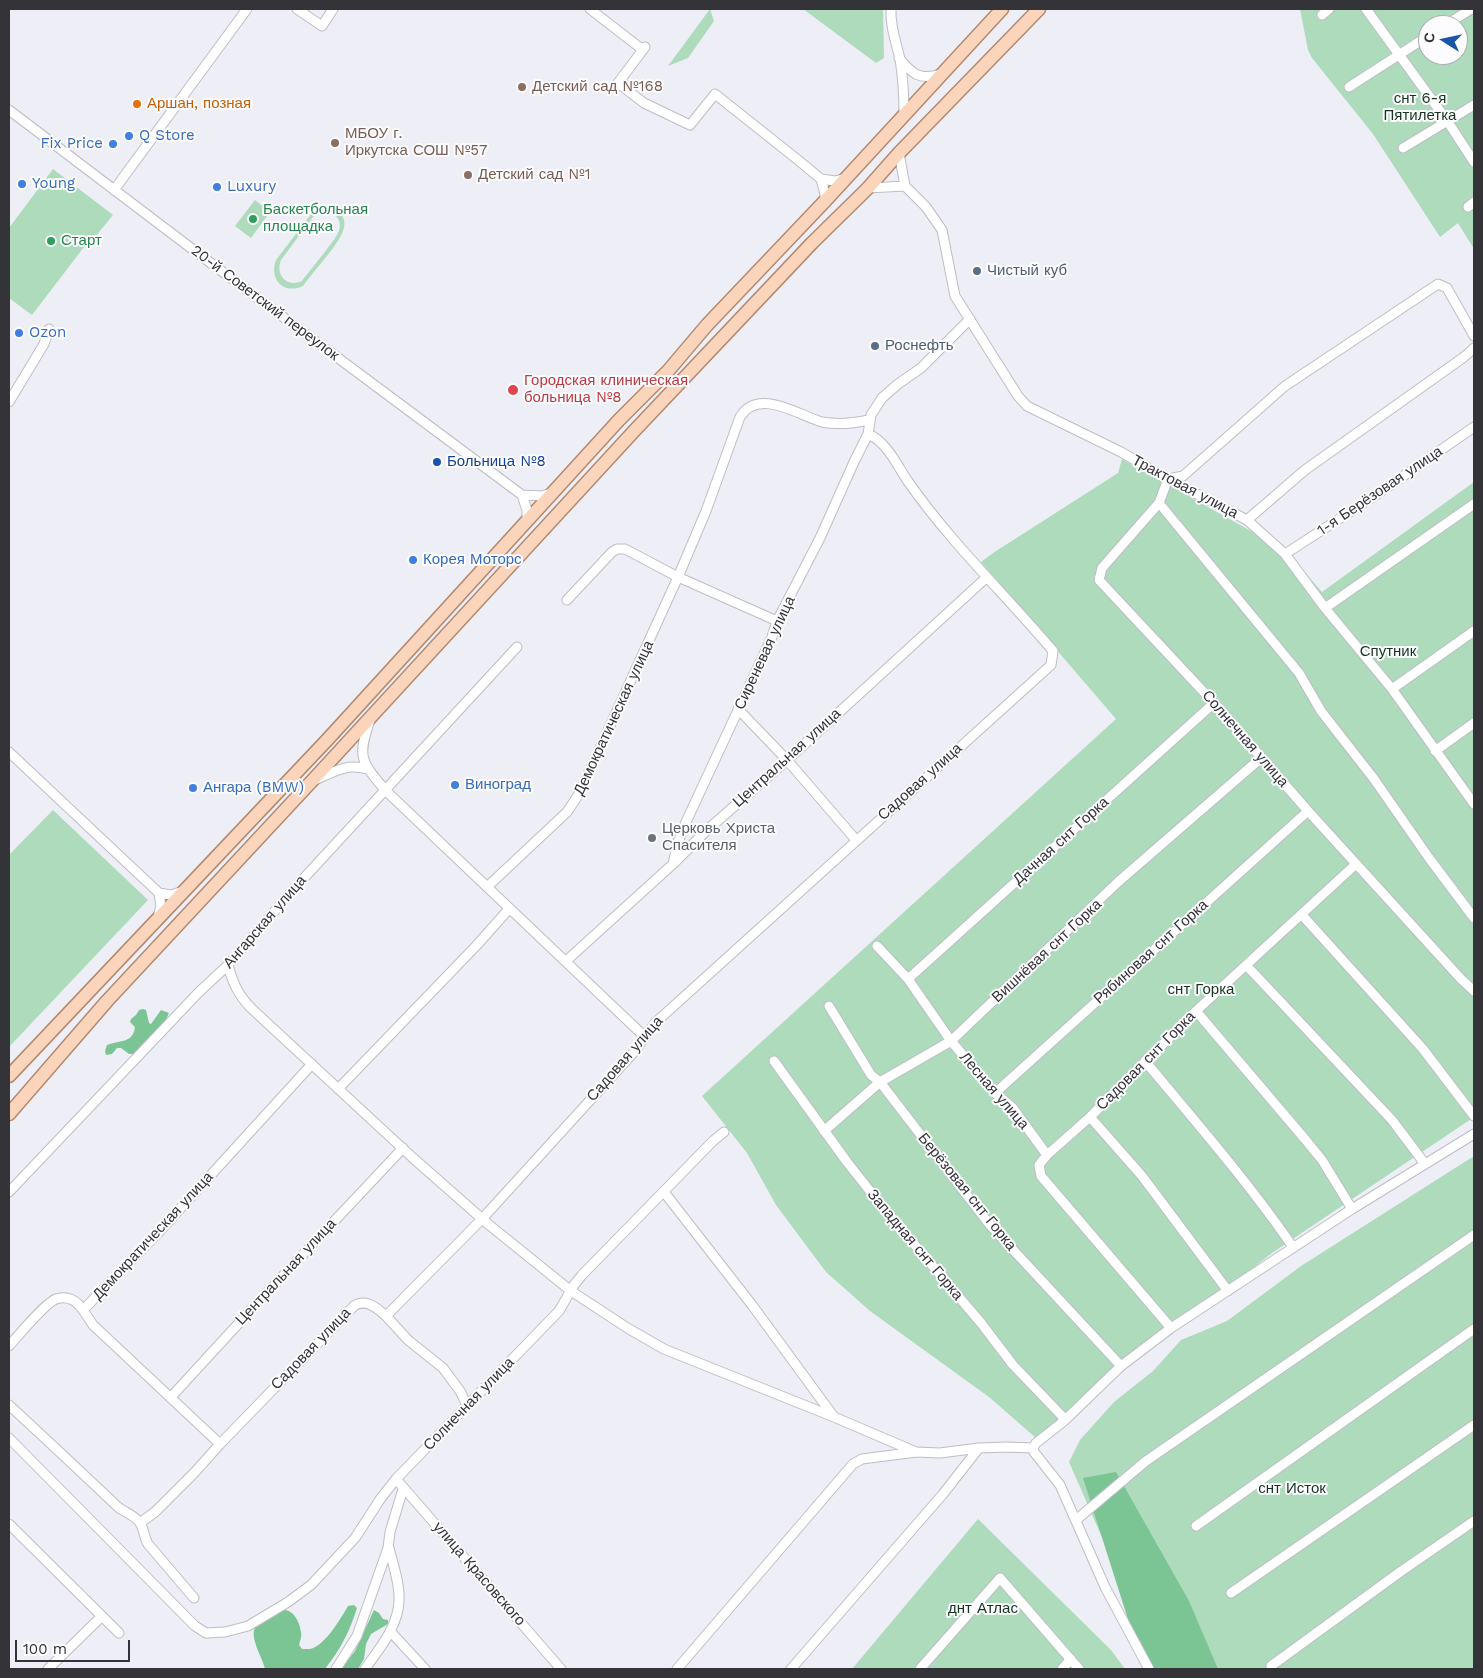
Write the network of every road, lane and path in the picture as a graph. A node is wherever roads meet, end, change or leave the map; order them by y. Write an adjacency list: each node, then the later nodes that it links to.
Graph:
1 (247, 9): 25 (street)
2 (297, 9): 3 (street)
3 (333, 9)
4 (590, 9): 22 (street)
5 (891, 9): 11 (street)
6 (1002, 9): 12 (main road)
7 (1039, 9): 19 (main road)
8 (1366, 9): 10 (street)
9 (1418, 43): 10 (street)
10 (1399, 55): 13 (street); 17 (street)
11 (899, 58): 12 (street); 16 (street)
12 (942, 74): 16 (main road)
13 (1349, 86)
14 (1474, 105): 17 (street)
15 (9, 110): 25 (street, 20-й Советский переулок)
16 (904, 114): 21 (main road)
17 (1448, 122): 18 (street); 20 (street)
18 (1403, 148)
19 (899, 153): 23 (street); 24 (main road)
20 (1474, 162)
21 (846, 178): 22 (street); 26 (main road)
22 (820, 179): 26 (street)
23 (904, 186): 24 (street); 27 (street, Трактовая улица)
24 (868, 188): 53 (main road)
25 (114, 190): 37 (street, 20-й Советский переулок)
26 (825, 201): 36 (main road)
27 (970, 319): 32 (street); 35 (street, Трактовая улица)
28 (49, 329): 31 (street)
29 (1474, 336): 35 (street)
30 (1474, 348): 40 (street)
31 (9, 402)
32 (869, 420): 34 (street, Сиреневая улица); 43 (street, Демократическая улица)
33 (1474, 427): 42 (street, 1-я Берёзовая улица)
34 (868, 434): 44 (street, Садовая улица); 47 (street, Сиреневая улица)
35 (1168, 479): 38 (street, Солнечная улица); 40 (street, Трактовая улица)
36 (553, 492): 37 (street); 41 (main road)
37 (522, 495): 41 (street)
38 (1159, 503): 51 (street, Солнечная улица); 72 (street)
39 (1474, 504): 46 (street)
40 (1246, 520): 42 (street, Трактовая улица)
41 (527, 522): 68 (main road)
42 (1285, 554): 46 (street, Трактовая улица)
43 (678, 577): 45 (street); 47 (street); 67 (street, Демократическая улица)
44 (987, 577): 58 (street, Центральная улица); 64 (street, Садовая улица)
45 (567, 600)
46 (1325, 608): 50 (street, Трактовая улица)
47 (777, 621): 52 (street, Сиреневая улица)
48 (1474, 631): 50 (street)
49 (517, 647): 61 (street, Ангарская улица)
50 (1392, 689): 55 (street, Трактовая улица)
51 (1214, 703): 57 (street, Солнечная улица); 78 (street, Дачная снт Горка)
52 (738, 709): 58 (street); 65 (street, Сиреневая улица)
53 (372, 716): 59 (street); 60 (main road)
54 (1474, 723): 55 (street)
55 (1435, 751): 62 (street, Трактовая улица)
56 (9, 752): 69 (street)
57 (1261, 758): 63 (street, Солнечная улица); 83 (street, Вишнёвая снт Горка)
58 (787, 760): 64 (street); 65 (street, Центральная улица)
59 (367, 769): 60 (street); 61 (street)
60 (311, 782): 91 (main road)
61 (385, 790): 67 (street); 77 (street, Ангарская улица)
62 (1474, 804)
63 (1308, 811): 66 (street, Солнечная улица); 90 (street, Рябиновая снт Горка)
64 (856, 840): 82 (street, Садовая улица)
65 (673, 864): 75 (street, Центральная улица)
66 (1356, 864): 71 (street, Садовая снт Горка); 79 (street, Солнечная улица)
67 (487, 887): 70 (street)
68 (184, 891): 69 (street); 73 (main road)
69 (159, 893): 73 (street)
70 (509, 909): 75 (street); 89 (street)
71 (1302, 915): 76 (street, Садовая снт Горка); 92 (street)
72 (1474, 918)
73 (157, 920): 87 (main road)
74 (877, 946): 78 (street, Лесная улица)
75 (566, 961): 82 (street)
76 (1246, 965): 81 (street, Садовая снт Горка); 99 (street)
77 (228, 966): 86 (street); 100 (street, Ангарская улица)
78 (908, 979): 83 (street, Лесная улица)
79 (1474, 991)
80 (829, 1006): 88 (street, Берёзовая снт Горка)
81 (1196, 1011): 85 (street, Садовая снт Горка); 102 (street)
82 (645, 1037): 103 (street, Садовая улица)
83 (951, 1041): 88 (street, Вишнёвая снт Горка); 90 (street, Лесная улица)
84 (774, 1061): 95 (street, Западная снт Горка)
85 (1144, 1061): 93 (street, Садовая снт Горка); 105 (street)
86 (312, 1064): 89 (street); 108 (street, Демократическая улица)
87 (9, 1076)
88 (880, 1082): 95 (street, Вишнёвая снт Горка); 113 (street, Берёзовая снт Горка)
89 (338, 1089): 97 (street)
90 (995, 1093): 98 (street, Лесная улица)
91 (10, 1113)
92 (1474, 1116)
93 (1090, 1117): 98 (street, Садовая снт Горка); 107 (street)
94 (724, 1132): 101 (street, Солнечная улица)
95 (824, 1132): 118 (street, Западная снт Горка)
96 (1474, 1134): 99 (street)
97 (403, 1148): 103 (street); 114 (street, Центральная улица)
98 (1046, 1155): 110 (street)
99 (1424, 1164): 102 (street)
100 (9, 1192)
101 (664, 1192): 106 (street, Солнечная улица); 117 (street)
102 (1352, 1209): 105 (street)
103 (482, 1219): 106 (street); 109 (street, Садовая улица)
104 (1474, 1235): 127 (street)
105 (1293, 1247): 107 (street)
106 (571, 1291): 115 (street, Солнечная улица); 117 (street)
107 (1228, 1291): 110 (street)
108 (83, 1310): 112 (street); 114 (street, Демократическая улица)
109 (386, 1316): 115 (street); 121 (street, Садовая улица)
110 (1171, 1328): 113 (street)
111 (1474, 1329): 131 (street)
112 (9, 1346)
113 (1121, 1366): 118 (street)
114 (171, 1397): 121 (street, Демократическая улица)
115 (467, 1405): 125 (street, Солнечная улица)
116 (9, 1406): 129 (street)
117 (834, 1417): 124 (street)
118 (1064, 1421): 123 (street)
119 (1474, 1425): 133 (street)
120 (9, 1438): 125 (street, Солнечная улица)
121 (220, 1444): 129 (street, Садовая улица)
122 (978, 1448): 123 (street); 124 (street); 146 (street)
123 (1033, 1448): 127 (street)
124 (916, 1452): 145 (street)
125 (396, 1480): 126 (street, улица Красовского)
126 (403, 1489): 132 (street); 144 (street, улица Красовского)
127 (1076, 1520): 150 (street)
128 (1474, 1522): 139 (street)
129 (140, 1523): 134 (street)
130 (9, 1524): 135 (street)
131 (1196, 1526)
132 (388, 1548): 136 (street); 141 (street)
133 (1231, 1593)
134 (194, 1598)
135 (102, 1617): 137 (street); 140 (street)
136 (390, 1631): 142 (street); 143 (street)
137 (119, 1633)
138 (1070, 1659): 147 (street); 148 (street); 149 (street)
139 (1271, 1666)
140 (48, 1669)
141 (336, 1669)
142 (365, 1669)
143 (425, 1669)
144 (561, 1669)
145 (677, 1669)
146 (791, 1669)
147 (920, 1669)
148 (1062, 1669)
149 (1079, 1669)
150 (1149, 1669)

